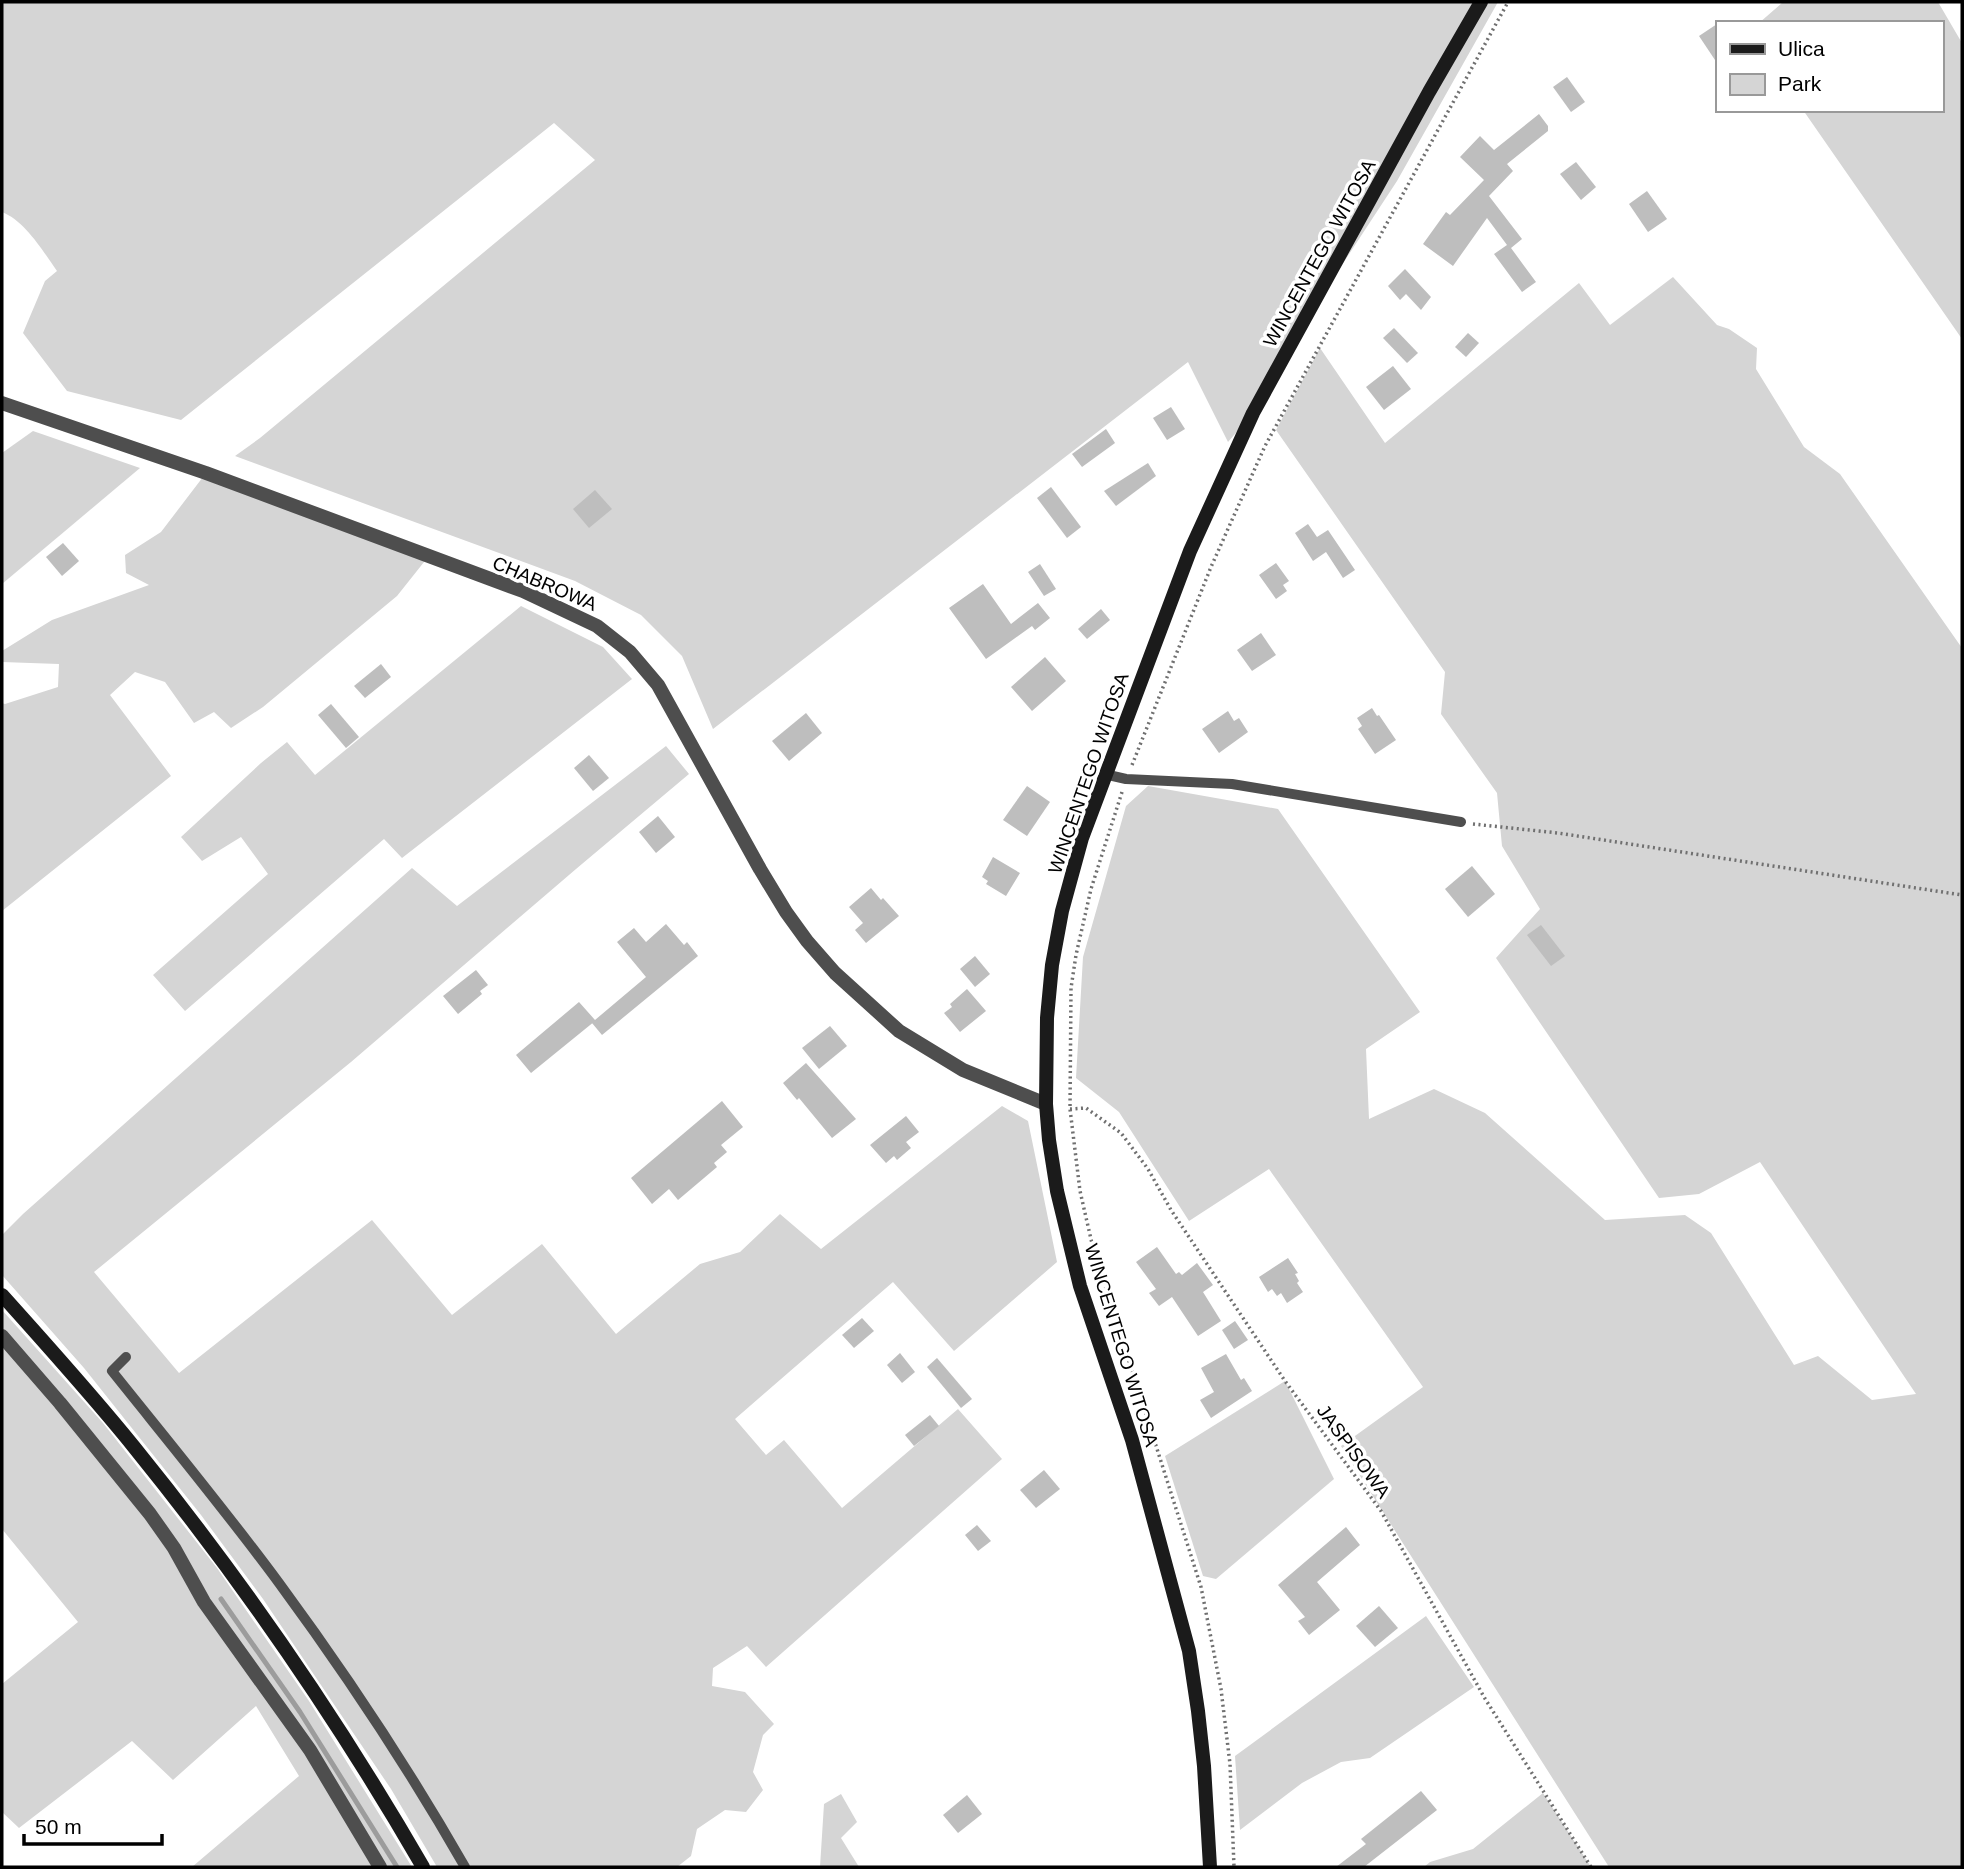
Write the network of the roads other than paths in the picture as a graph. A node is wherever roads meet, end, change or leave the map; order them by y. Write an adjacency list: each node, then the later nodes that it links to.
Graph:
1 (1481, 2): 3 (main road, WINCENTEGO WITOSA)
2 (2, 403): 5 (street, CHABROWA)
3 (1104, 774): 4 (lane); 5 (main road, WINCENTEGO WITOSA)
4 (1461, 822)
5 (1046, 1104): 12 (main road, WINCENTEGO WITOSA)
6 (2, 1294): 10 (main road)
7 (2, 1336): 9 (street)
8 (126, 1357): 11 (lane)
9 (380, 1867)
10 (423, 1867)
11 (465, 1867)
12 (1210, 1867)

